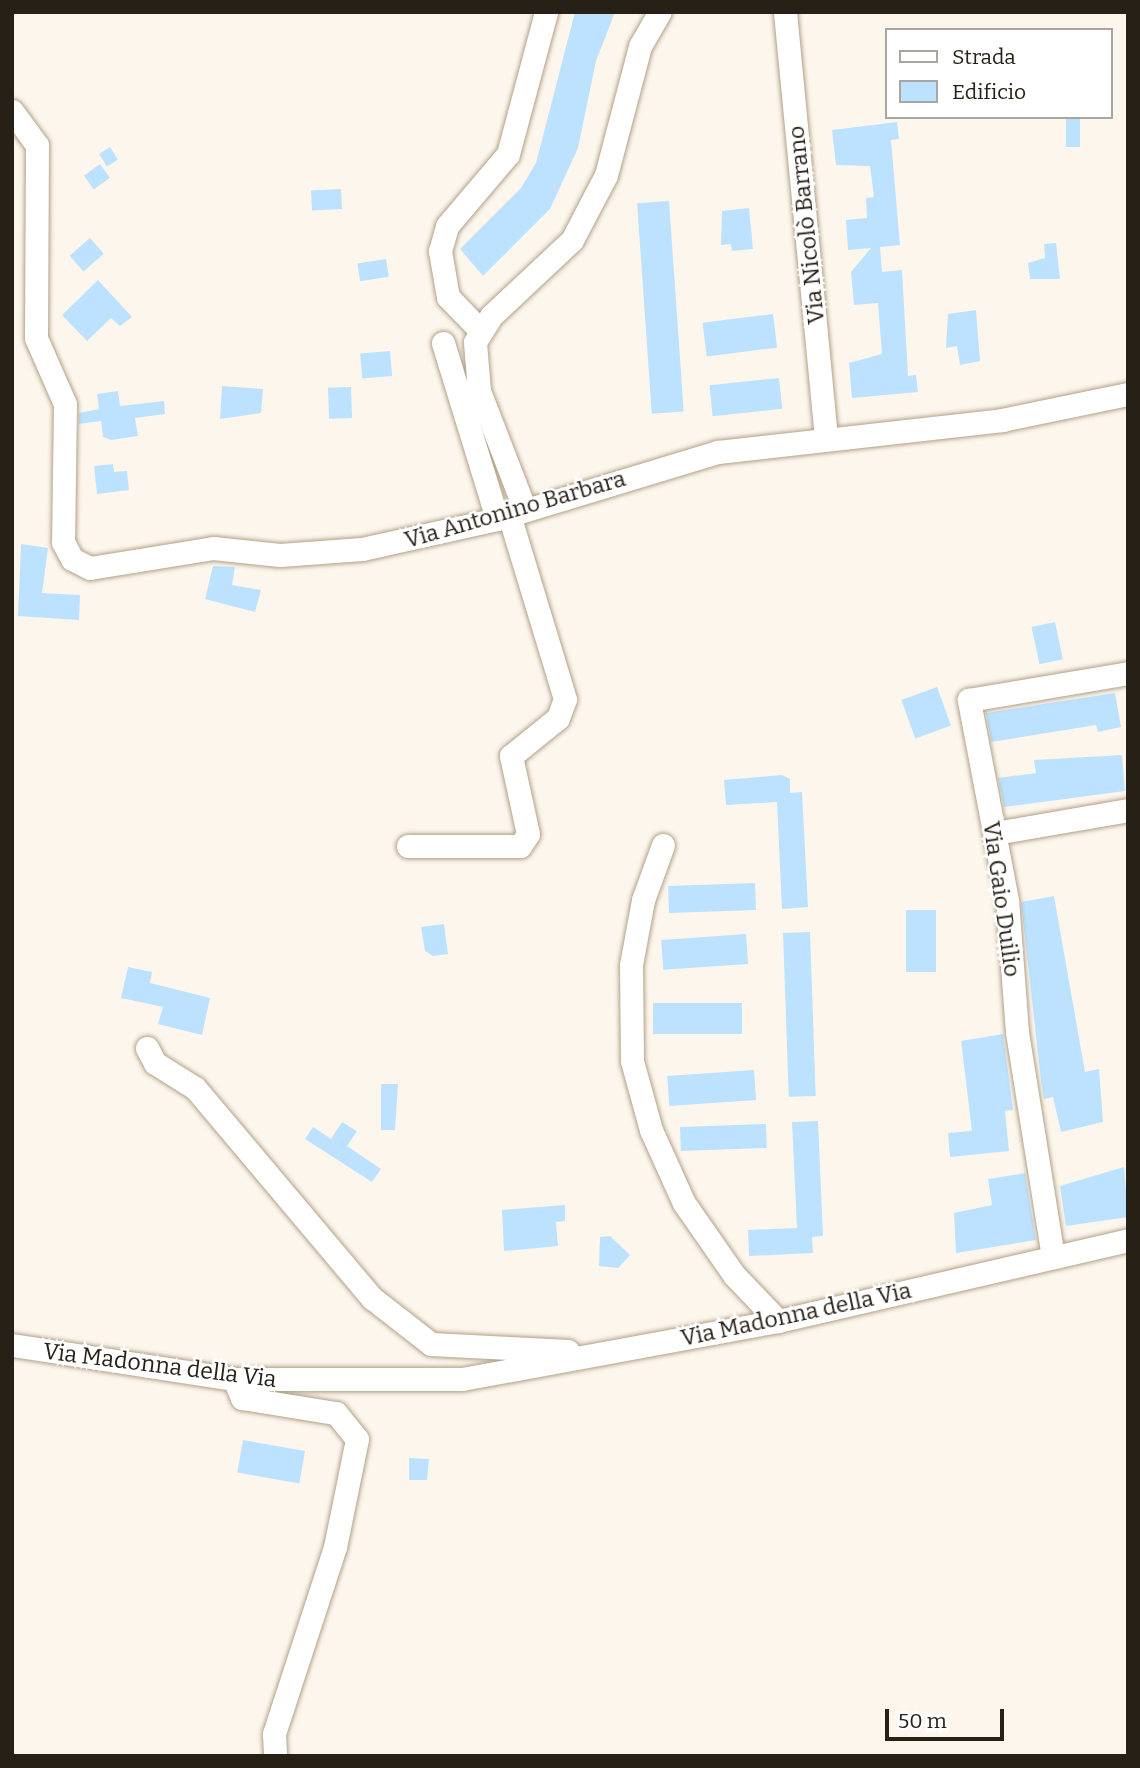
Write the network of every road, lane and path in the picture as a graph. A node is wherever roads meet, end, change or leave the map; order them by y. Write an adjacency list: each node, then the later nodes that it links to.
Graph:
1 (546, 12): 5 (street)
2 (660, 12): 5 (street)
3 (785, 12): 8 (street, Via Nicolò Barrano)
4 (12, 111): 9 (street, Via Antonino Barbara)
5 (480, 330): 9 (street)
6 (443, 343): 9 (street)
7 (1128, 394): 8 (street, Via Antonino Barbara)
8 (827, 439): 9 (street, Via Antonino Barbara)
9 (510, 515): 14 (street)
10 (1128, 673): 12 (street, Via Gaio Duilio)
11 (1128, 810): 12 (street)
12 (995, 833): 17 (street, Via Gaio Duilio)
13 (663, 845): 18 (street)
14 (408, 846)
15 (147, 1048): 20 (street)
16 (1128, 1240): 17 (street, Via Madonna della Via)
17 (1053, 1257): 18 (street, Via Madonna della Via)
18 (778, 1321): 20 (street, Via Madonna della Via)
19 (12, 1345): 21 (street, Via Madonna della Via)
20 (581, 1355): 21 (street, Via Madonna della Via)
21 (234, 1379): 22 (street)
22 (275, 1756)

